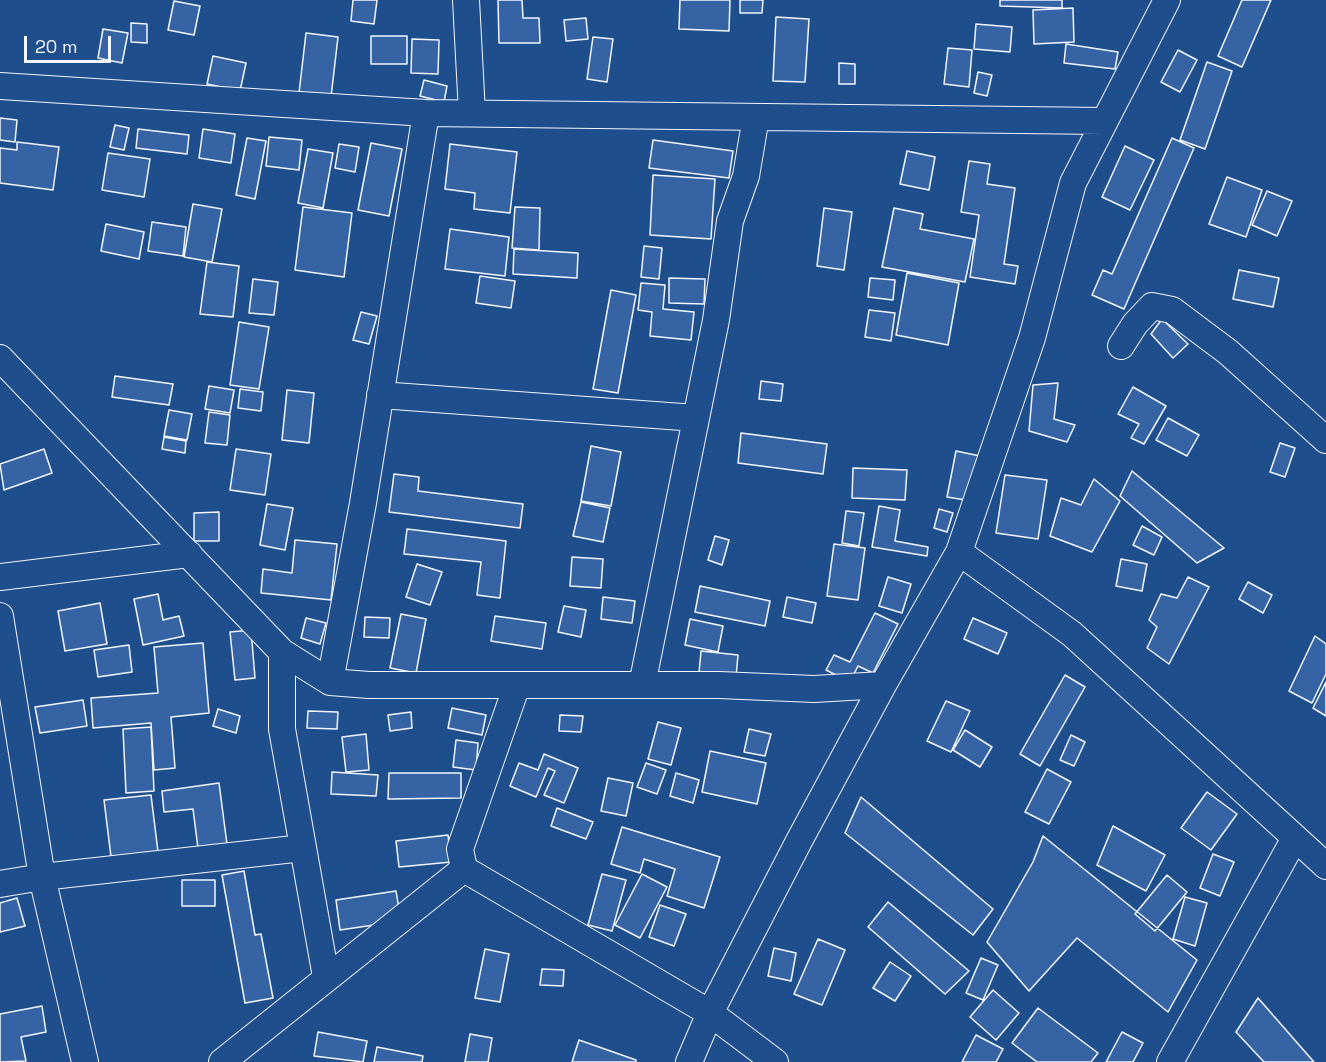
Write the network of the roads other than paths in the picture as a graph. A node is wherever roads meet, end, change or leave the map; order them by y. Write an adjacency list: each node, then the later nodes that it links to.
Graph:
1 (466, 0): 5 (street)
2 (1167, 0): 7 (street)
3 (0, 86): 4 (street)
4 (426, 113): 5 (street); 10 (street)
5 (472, 113): 6 (street)
6 (756, 117): 7 (street); 11 (street)
7 (1104, 121): 13 (street)
8 (1121, 346): 12 (street)
9 (0, 358): 14 (street)
10 (380, 395): 11 (street); 18 (street)
11 (696, 418): 20 (street)
12 (1326, 440)
13 (959, 552): 21 (street); 22 (street)
14 (189, 554): 15 (street); 17 (street)
15 (0, 577)
16 (0, 616): 26 (street)
17 (282, 652): 18 (street); 23 (street)
18 (330, 682): 19 (street)
19 (517, 685): 20 (street); 25 (street)
20 (642, 685): 21 (street)
21 (883, 685): 29 (street)
22 (1295, 838): 24 (street); 34 (street)
23 (303, 848): 26 (street); 28 (street)
24 (1326, 866)
25 (464, 869): 28 (street); 29 (street)
26 (42, 877): 27 (street); 30 (street)
27 (0, 884)
28 (326, 977): 31 (street)
29 (710, 1013): 32 (street); 33 (street)
30 (85, 1062)
31 (222, 1062)
32 (689, 1062)
33 (775, 1062)
34 (1170, 1062)

